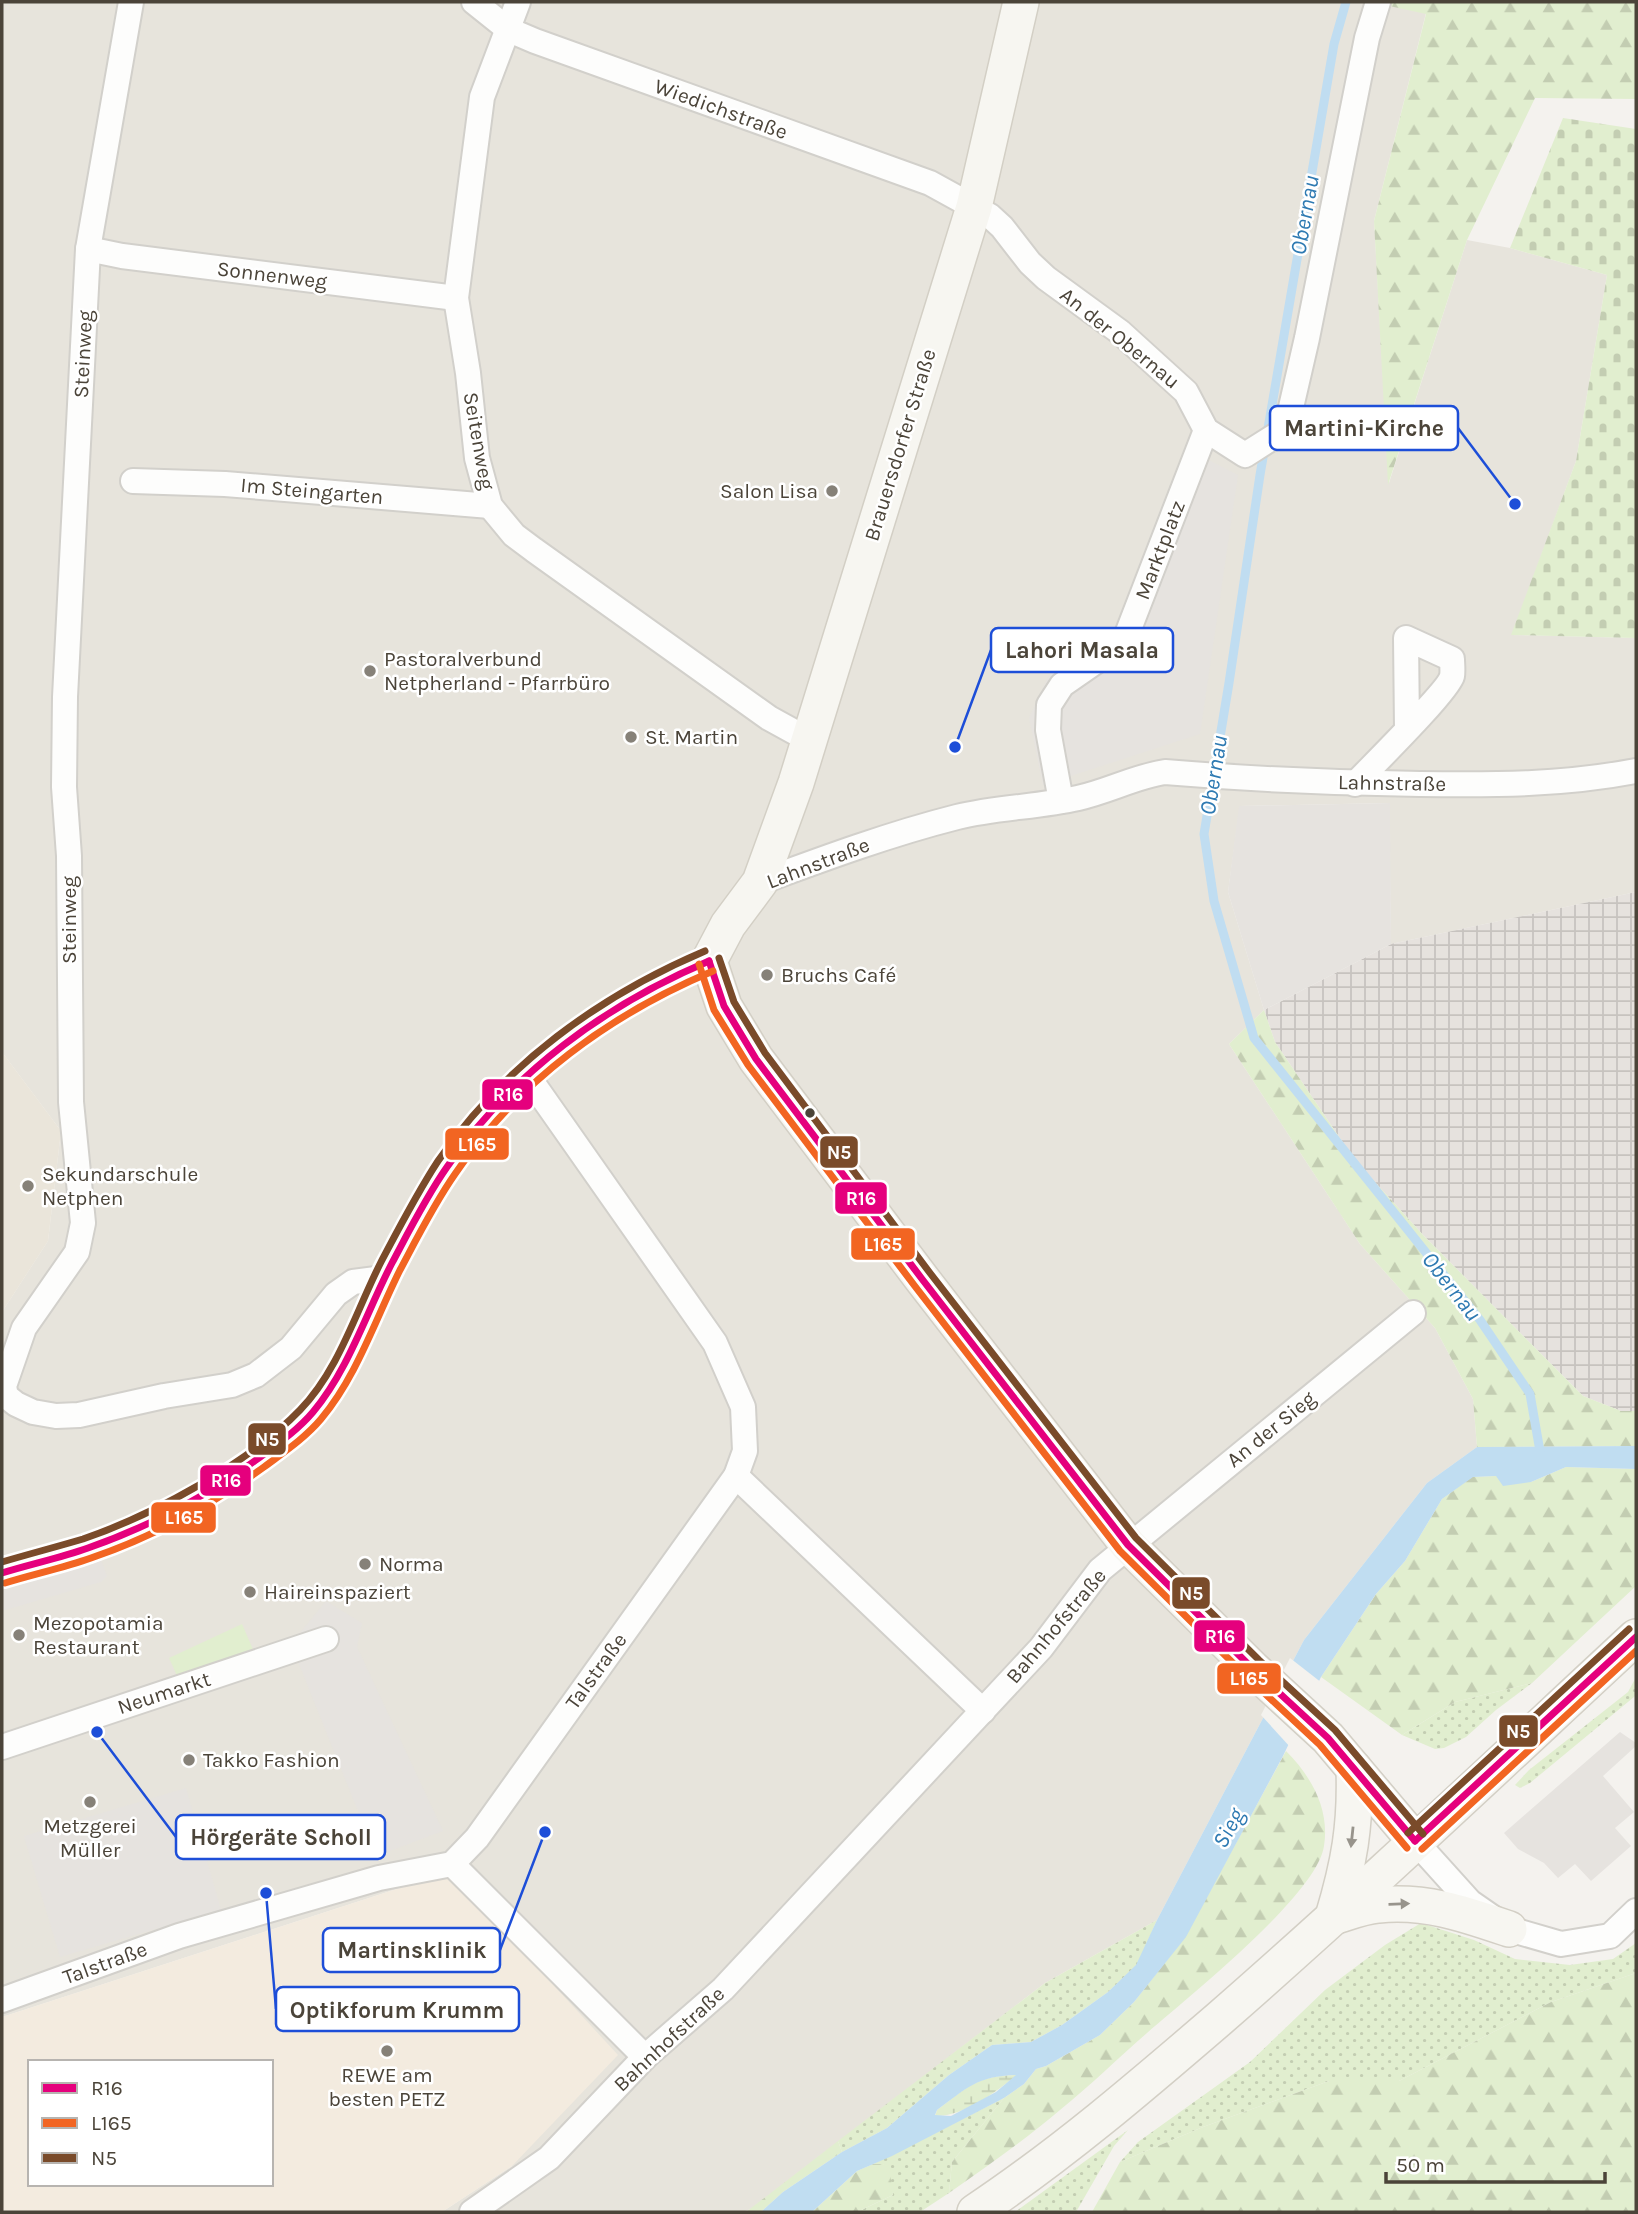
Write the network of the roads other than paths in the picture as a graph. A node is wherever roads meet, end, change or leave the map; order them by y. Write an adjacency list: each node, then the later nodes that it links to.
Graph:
1 (131, 2): 8 (street, Steinweg)
2 (474, 2): 6 (street, Wiedichstraße)
3 (518, 2): 6 (street, Seitenweg)
4 (1021, 2): 7 (street, Brauersdorfer Straße)
5 (1378, 2): 10 (street, An der Obernau)
6 (509, 30): 7 (street, Wiedichstraße); 9 (street, Seitenweg)
7 (974, 207): 10 (street, An der Obernau); 14 (street, Brauersdorfer Straße)
8 (88, 253): 9 (street, Sonnenweg); 21 (street, Steinweg)
9 (456, 298): 12 (street, Seitenweg)
10 (1206, 430): 17 (street, Marktplatz)
11 (133, 481): 12 (street, Im Steingarten)
12 (490, 506): 14 (street, Seitenweg)
13 (1407, 729): 16 (street)
14 (808, 740): 18 (street, Brauersdorfer Straße)
15 (1636, 771): 16 (street, Lahnstraße)
16 (1355, 784): 17 (street, Lahnstraße)
17 (1061, 802): 18 (street, Lahnstraße)
18 (760, 882): 19 (street, Lahnstraße)
19 (709, 961): 20 (street); 24 (street)
20 (527, 1075): 21 (street); 23 (street, Talstraße)
21 (384, 1278): 25 (street)
22 (1413, 1313): 24 (street, An der Sieg)
23 (736, 1476): 28 (street); 32 (street, Talstraße)
24 (1128, 1545): 28 (street, Bahnhofstraße); 30 (street)
25 (2, 1573)
26 (1636, 1637): 31 (street)
27 (326, 1639): 29 (street, Neumarkt)
28 (983, 1712): 37 (street, Bahnhofstraße)
29 (2, 1747)
30 (1354, 1769): 31 (street); 34 (street, one-way to 34)
31 (1415, 1841): 34 (street); 35 (street)
32 (452, 1864): 36 (street, Talstraße); 37 (street)
33 (1636, 1911): 35 (street)
34 (1333, 1917): 35 (street, one-way to 35); 39 (street)
35 (1510, 1929)
36 (2, 2000)
37 (645, 2057): 38 (street, Bahnhofstraße)
38 (472, 2212)
39 (975, 2212)

